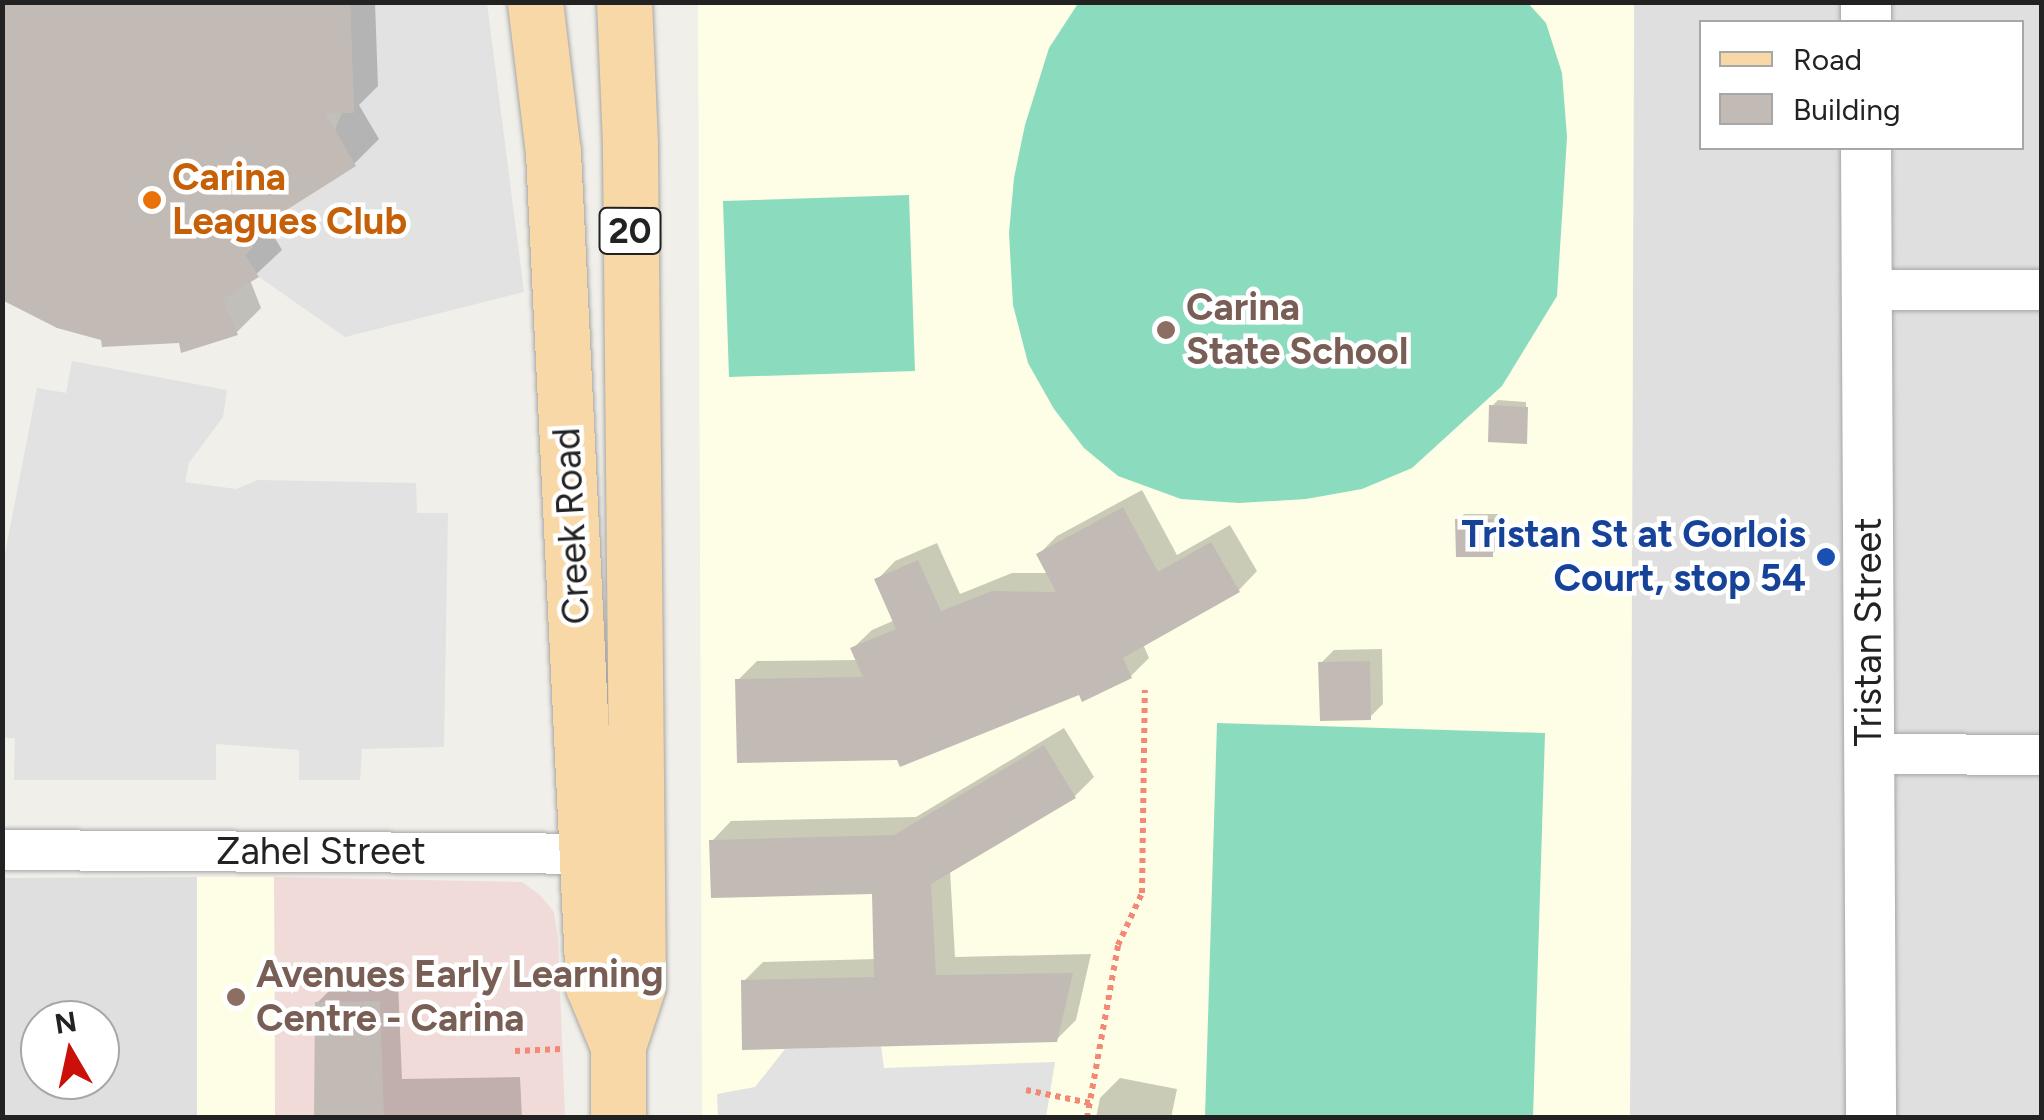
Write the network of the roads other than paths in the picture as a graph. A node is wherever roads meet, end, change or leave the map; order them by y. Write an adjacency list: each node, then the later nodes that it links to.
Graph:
1 (535, 2): 9 (main road, Creek Road / 20)
2 (624, 2): 9 (main road, Creek Road / 20)
3 (1866, 150): 4 (street, Tristan Street)
4 (1867, 290): 5 (street); 6 (street, Tristan Street)
5 (2042, 290)
6 (1870, 754): 7 (street); 11 (street, Tristan Street)
7 (2042, 755)
8 (2, 850): 9 (street, Zahel Street)
9 (613, 854): 10 (main road, Creek Road / 20)
10 (618, 1118)
11 (1871, 1118)

